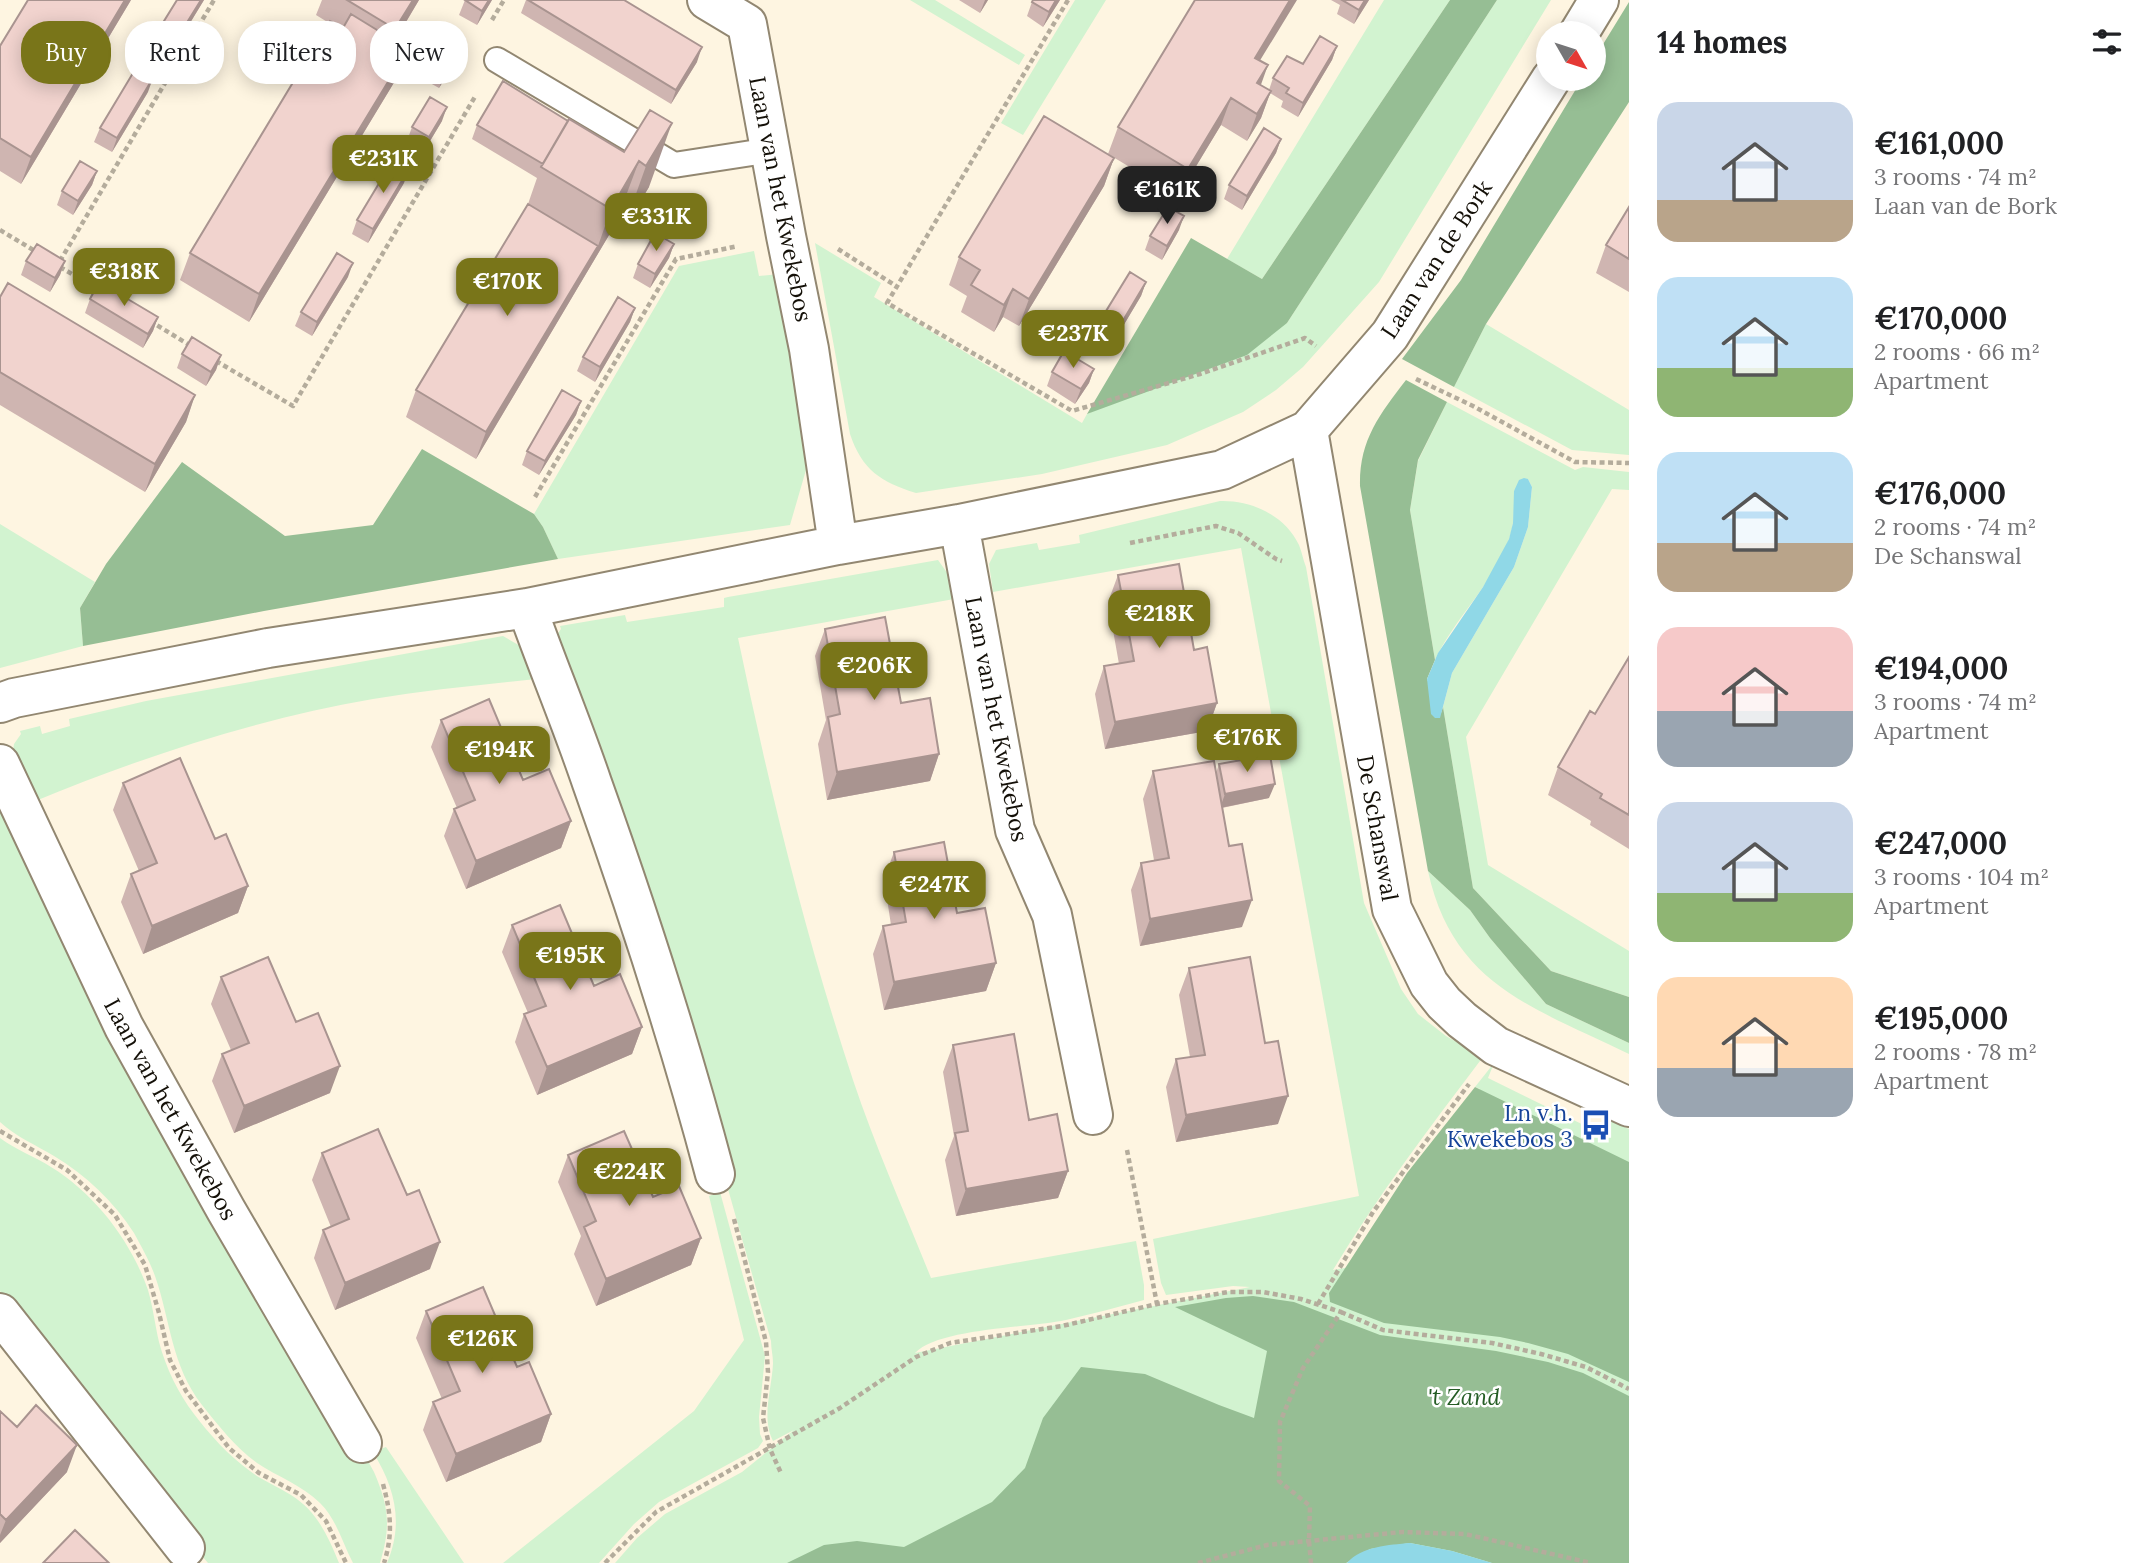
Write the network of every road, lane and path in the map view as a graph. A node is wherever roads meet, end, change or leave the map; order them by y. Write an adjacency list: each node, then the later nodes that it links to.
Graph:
1 (215, 0): 14 (path)
2 (504, 0): 7 (path)
3 (707, 0): 9 (street, Laan van het Kwekebos)
4 (1068, 0): 13 (path)
5 (1599, 0): 6 (street)
6 (1586, 21)
7 (497, 60): 9 (lane); 17 (path)
8 (1542, 91): 19 (street, Laan van de Bork)
9 (771, 150): 11 (street, Laan van het Kwekebos)
10 (0, 230): 12 (path)
11 (786, 236): 13 (path); 22 (path); 25 (street, Laan van het Kwekebos)
12 (46, 258)
13 (896, 286): 19 (path)
14 (103, 293)
15 (148, 320): 16 (path)
16 (194, 348)
17 (205, 354)
18 (1414, 378): 21 (path)
19 (1351, 379): 20 (street, Laan van de Bork)
20 (1308, 430): 23 (street); 26 (street, De Schanswal)
21 (1629, 463)
22 (535, 497)
23 (959, 524): 25 (street); 32 (street, Laan van het Kwekebos)
24 (1123, 544): 26 (path)
25 (838, 545): 27 (street)
26 (1330, 559): 30 (street, De Schanswal)
27 (527, 608): 28 (street); 34 (street)
28 (0, 703)
29 (0, 764): 40 (street, Laan van het Kwekebos)
30 (1496, 1046): 31 (street, De Schanswal); 36 (path)
31 (1629, 1107)
32 (1093, 1115): 35 (path)
33 (0, 1131): 45 (path)
34 (715, 1174): 41 (path)
35 (1157, 1304): 36 (path); 41 (path)
36 (1318, 1304): 37 (path)
37 (1341, 1312): 39 (path); 43 (path)
38 (0, 1313): 44 (street)
39 (1629, 1389)
40 (362, 1443): 46 (path)
41 (770, 1449): 42 (path); 47 (path)
42 (781, 1473)
43 (1309, 1541): 48 (path); 49 (path); 50 (path)
44 (185, 1548)
45 (346, 1563)
46 (384, 1563)
47 (605, 1563)
48 (1198, 1563)
49 (1311, 1563)
50 (1591, 1563)

